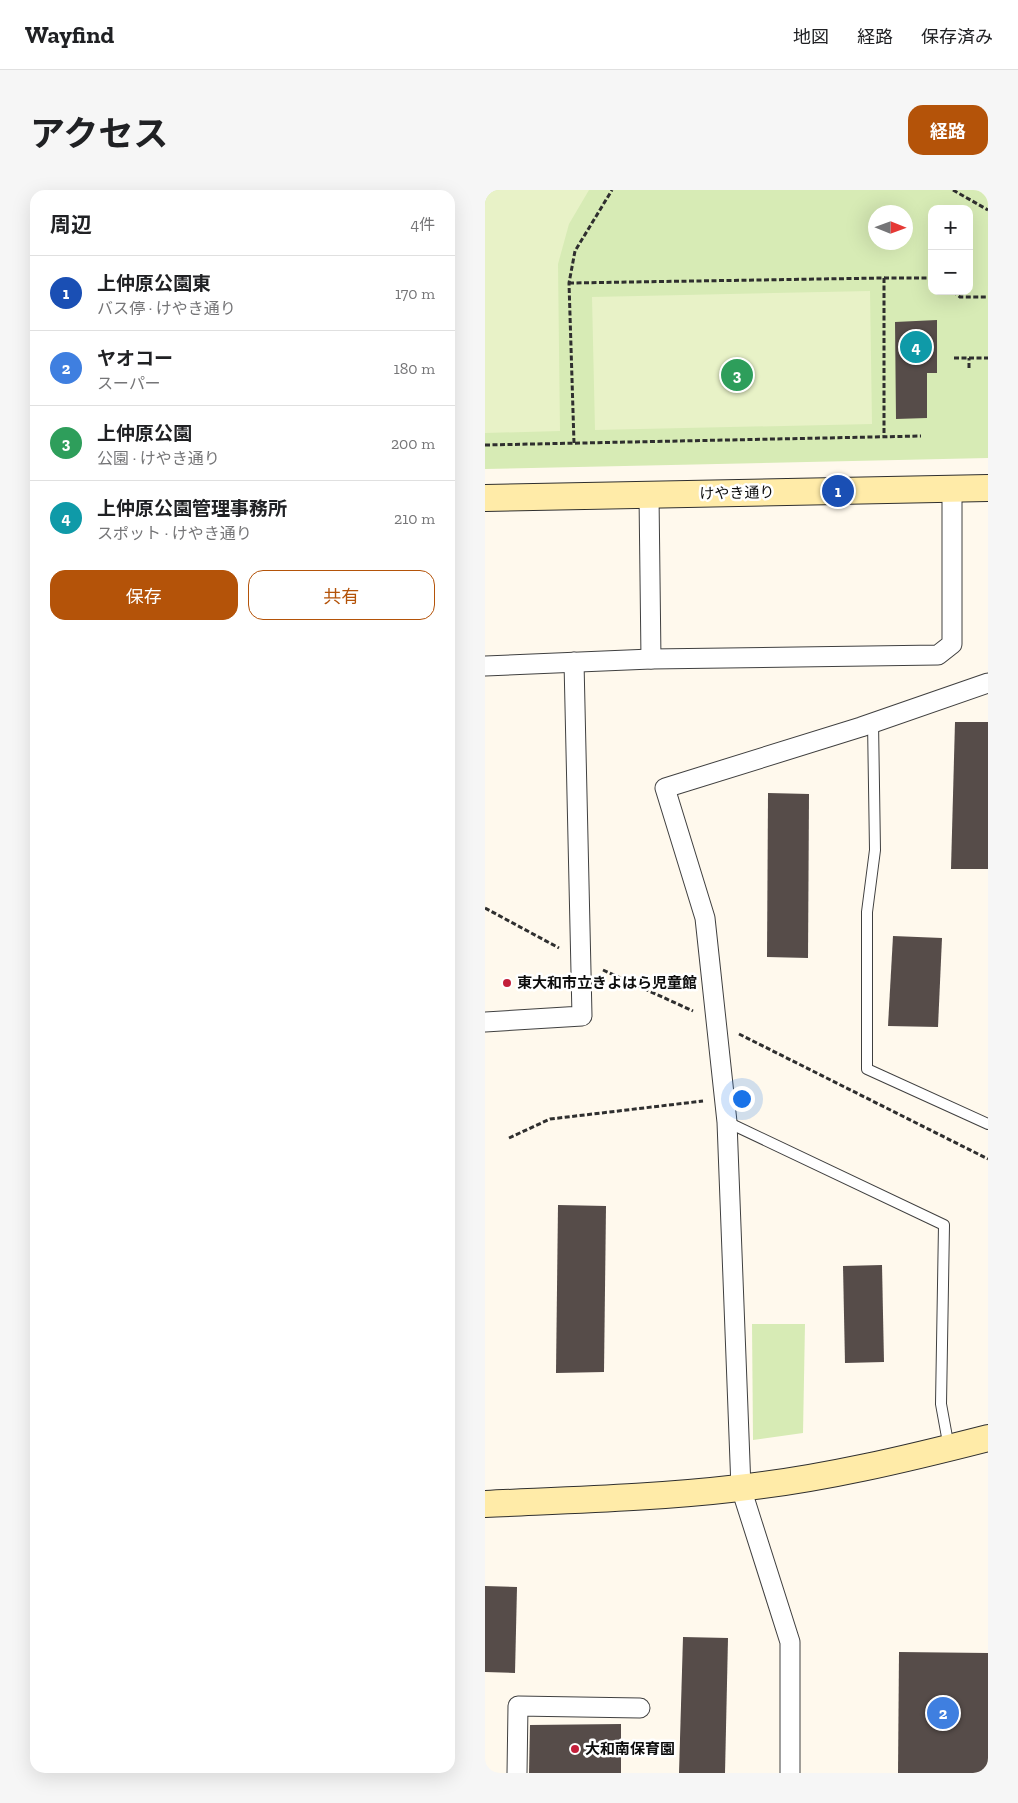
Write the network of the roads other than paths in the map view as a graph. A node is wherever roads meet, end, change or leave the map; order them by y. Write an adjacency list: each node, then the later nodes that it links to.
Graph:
1 (988, 488): 2 (street, けやき通り)
2 (952, 489): 3 (street, けやき通り); 5 (street)
3 (649, 495): 4 (street, けやき通り); 5 (street)
4 (485, 498)
5 (651, 659): 6 (street)
6 (574, 662): 7 (street); 10 (street)
7 (485, 666)
8 (988, 683): 9 (street)
9 (873, 722): 11 (street); 12 (lane)
10 (485, 1022)
11 (727, 1122): 14 (lane); 15 (street)
12 (988, 1124)
13 (988, 1438): 14 (street)
14 (949, 1448): 15 (street)
15 (741, 1488): 16 (street); 19 (street)
16 (485, 1504)
17 (640, 1708): 18 (street)
18 (517, 1773)
19 (790, 1773)

